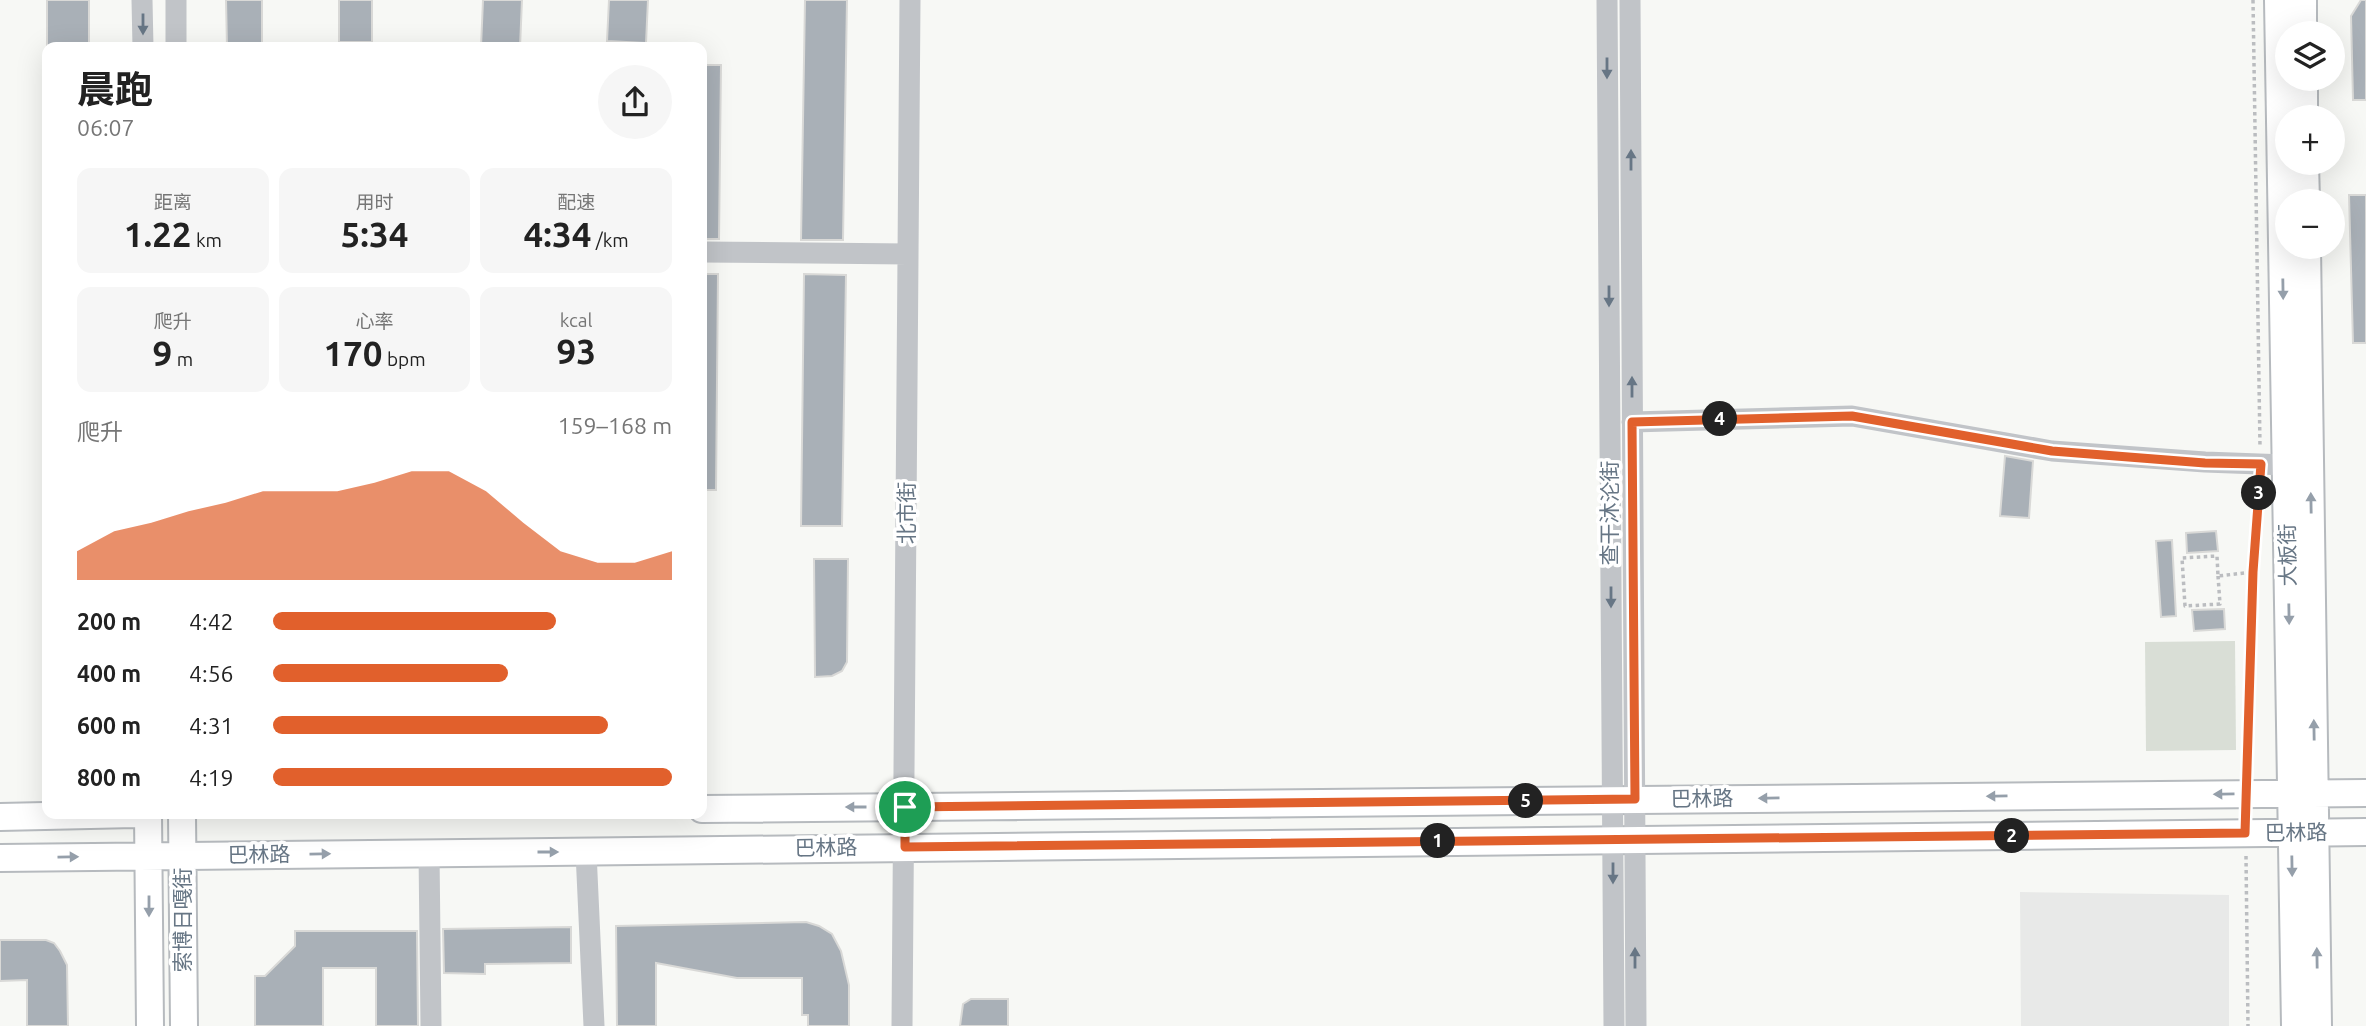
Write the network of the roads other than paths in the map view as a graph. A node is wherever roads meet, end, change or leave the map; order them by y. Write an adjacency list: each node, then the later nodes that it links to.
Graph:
1 (142, 0): 9 (street, one-way to 9)
2 (176, 0): 10 (street)
3 (910, 0): 12 (street, 北市街)
4 (1607, 0): 18 (street, 查干沐沦街, one-way to 18)
5 (1630, 0): 14 (street, 查干沐沦街, one-way to 5)
6 (2278, 0): 15 (main road, 大板街, one-way to 15)
7 (2303, 0): 8 (main road)
8 (2303, 21)
9 (143, 42)
10 (176, 42)
11 (707, 252): 12 (street)
12 (908, 254): 19 (street, 北市街)
13 (2306, 259): 16 (main road, 大板街, one-way to 13)
14 (1632, 422): 15 (street); 18 (street, 查干沐沦街)
15 (2273, 464): 16 (main road, 大板街, one-way to 16)
16 (2303, 793): 17 (main road, 巴林路); 18 (main road, 巴林路, one-way to 18); 26 (main road, 大板街)
17 (2366, 793)
18 (1623, 800): 19 (main road, 巴林路); 27 (street, 查干沐沦街)
19 (905, 807): 20 (main road, 巴林路, one-way to 20); 28 (street, 北市街)
20 (707, 809)
21 (42, 816): 22 (main road)
22 (0, 817)
23 (148, 819): 31 (main road, 索博日嘎街)
24 (182, 819): 32 (main road, 索博日嘎街)
25 (2366, 832): 26 (main road, 巴林路)
26 (2304, 833): 27 (main road, 巴林路); 41 (main road, 大板街, one-way to 41); 42 (main road, 大板街, one-way to 26)
27 (1624, 840): 28 (main road, 巴林路); 39 (street, 查干沐沦街, one-way to 39); 40 (street, 查干沐沦街, one-way to 27)
28 (905, 847): 29 (main road, 巴林路); 38 (street, 北市街)
29 (586, 852): 30 (main road, 巴林路, one-way to 29); 37 (street)
30 (429, 853): 32 (main road, 巴林路, one-way to 30); 36 (street)
31 (149, 856): 32 (main road, 巴林路); 33 (main road, 巴林路, one-way to 31); 34 (main road, 索博日嘎街, one-way to 34)
32 (182, 856): 35 (main road, 索博日嘎街)
33 (0, 858)
34 (150, 1026)
35 (184, 1026)
36 (431, 1026)
37 (594, 1026)
38 (902, 1026)
39 (1614, 1026)
40 (1636, 1026)
41 (2294, 1026)
42 (2318, 1026)

